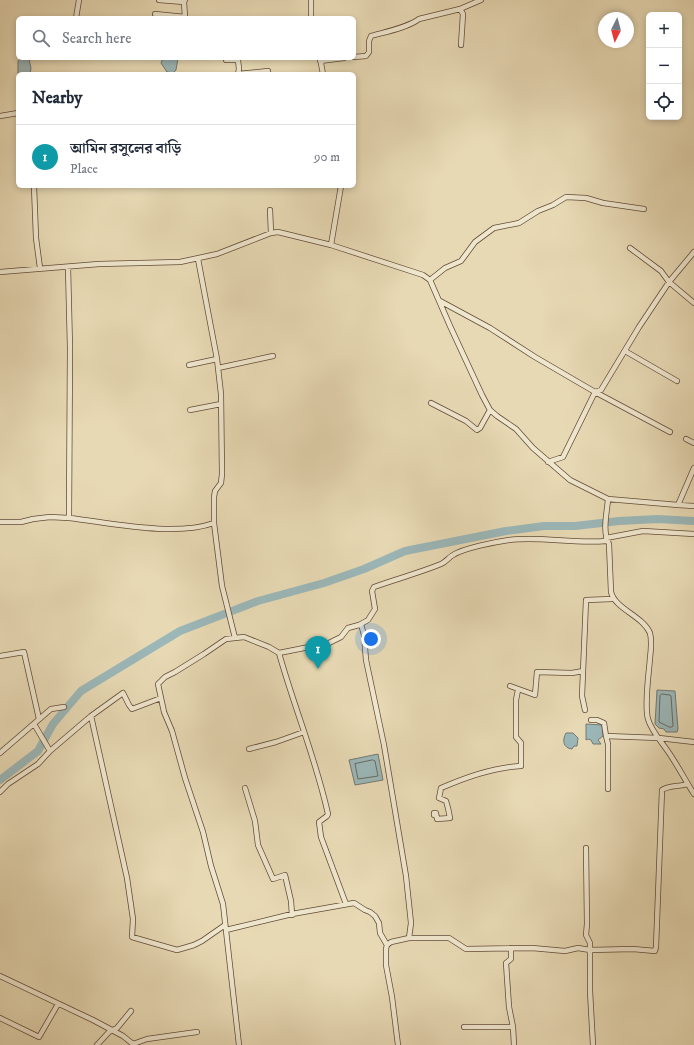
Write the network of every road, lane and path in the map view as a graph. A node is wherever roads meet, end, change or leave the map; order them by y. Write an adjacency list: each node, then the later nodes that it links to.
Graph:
1 (79, 0): 8 (street)
2 (159, 0): 5 (street)
3 (311, 0): 11 (street)
4 (480, 0): 6 (street)
5 (185, 1): 10 (street)
6 (460, 9): 12 (street); 13 (street)
7 (155, 14): 9 (street)
8 (76, 16)
9 (170, 16)
10 (185, 16)
11 (311, 16)
12 (461, 45)
13 (356, 57)
14 (226, 60): 15 (street)
15 (238, 60)
16 (238, 60): 19 (street)
17 (320, 60): 21 (street)
18 (268, 71): 20 (street)
19 (238, 72)
20 (258, 72)
21 (323, 72)
22 (16, 112): 23 (street)
23 (0, 116)
24 (34, 188): 34 (street)
25 (341, 188): 29 (street)
26 (644, 209): 36 (street)
27 (270, 210): 28 (street)
28 (271, 233): 29 (street); 32 (street)
29 (331, 245): 36 (street)
30 (630, 248): 37 (street)
31 (694, 252): 37 (street)
32 (198, 259): 33 (street); 42 (street)
33 (68, 267): 34 (street); 59 (street)
34 (40, 268): 35 (street)
35 (0, 272)
36 (430, 280): 38 (street)
37 (669, 282): 39 (street); 40 (street)
38 (440, 301): 46 (street); 50 (street)
39 (694, 303)
40 (625, 351): 45 (street); 46 (street)
41 (273, 356): 44 (street)
42 (217, 359): 43 (street); 44 (street)
43 (189, 365)
44 (218, 368): 48 (street)
45 (677, 381)
46 (595, 392): 51 (street); 54 (street)
47 (431, 403): 50 (street)
48 (221, 404): 49 (street); 61 (street)
49 (190, 410)
50 (490, 410): 54 (street)
51 (670, 432)
52 (686, 439): 53 (street)
53 (694, 443)
54 (548, 462): 56 (street)
55 (694, 468): 57 (street)
56 (608, 499): 57 (street); 63 (street)
57 (678, 505): 58 (street)
58 (694, 506)
59 (70, 518): 60 (street); 61 (street)
60 (0, 522)
61 (214, 523): 66 (street)
62 (694, 534): 63 (street)
63 (606, 538): 64 (street); 65 (street)
64 (612, 599): 69 (street); 81 (street)
65 (362, 624): 67 (street); 96 (street)
66 (235, 638): 67 (street); 72 (street)
67 (279, 652): 79 (street)
68 (0, 656): 76 (street)
69 (583, 671): 71 (street); 74 (street)
70 (510, 686): 71 (street)
71 (518, 690): 91 (street)
72 (161, 698): 75 (street); 95 (street)
73 (64, 707): 76 (street)
74 (585, 710)
75 (91, 716): 84 (street); 95 (street)
76 (40, 719): 78 (street)
77 (591, 720): 80 (street)
78 (34, 724): 84 (street); 85 (street)
79 (304, 732): 83 (street); 93 (street)
80 (606, 736): 81 (street); 88 (street)
81 (658, 738): 82 (street); 86 (street)
82 (694, 742)
83 (249, 749)
84 (50, 751): 89 (street)
85 (0, 753)
86 (687, 784): 90 (street); 99 (street)
87 (245, 788): 94 (street)
88 (608, 789)
89 (0, 792)
90 (694, 793)
91 (434, 815)
92 (586, 848): 99 (street)
93 (346, 904): 94 (street); 97 (street)
94 (292, 915): 95 (street)
95 (226, 927): 110 (street)
96 (409, 938): 97 (street); 98 (street)
97 (387, 945): 111 (street)
98 (511, 948): 99 (street); 105 (street)
99 (590, 950): 113 (street)
100 (0, 976): 101 (street)
101 (58, 1004): 103 (street); 106 (street)
102 (131, 1011): 106 (street)
103 (0, 1018)
104 (464, 1026): 105 (street)
105 (513, 1027): 112 (street)
106 (113, 1030): 108 (street); 109 (street)
107 (197, 1032): 108 (street)
108 (133, 1044)
109 (97, 1045)
110 (239, 1045)
111 (398, 1045)
112 (514, 1045)
113 (593, 1045)

